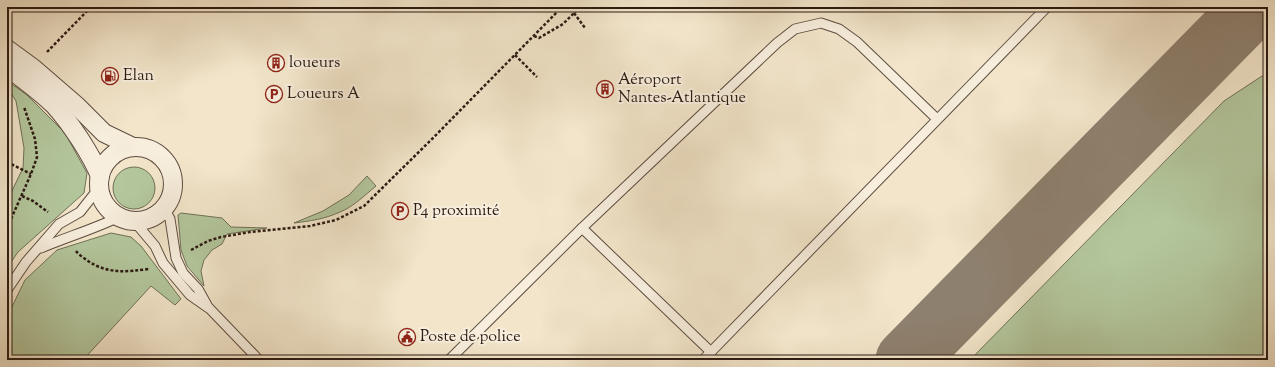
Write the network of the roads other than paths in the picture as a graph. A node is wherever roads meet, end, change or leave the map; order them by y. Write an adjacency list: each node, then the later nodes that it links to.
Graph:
1 (1046, 7): 4 (lane)
2 (7, 49): 5 (street)
3 (7, 67): 6 (street)
4 (937, 119): 9 (lane); 13 (lane)
5 (132, 147): 6 (street); 7 (street)
6 (99, 182): 8 (street); 10 (lane)
7 (164, 208): 8 (street); 12 (lane)
8 (127, 219): 10 (lane); 12 (lane)
9 (582, 228): 13 (lane); 15 (lane)
10 (37, 250): 11 (lane)
11 (7, 290)
12 (210, 309): 14 (lane)
13 (711, 352): 16 (lane)
14 (259, 360)
15 (449, 360)
16 (703, 360)

